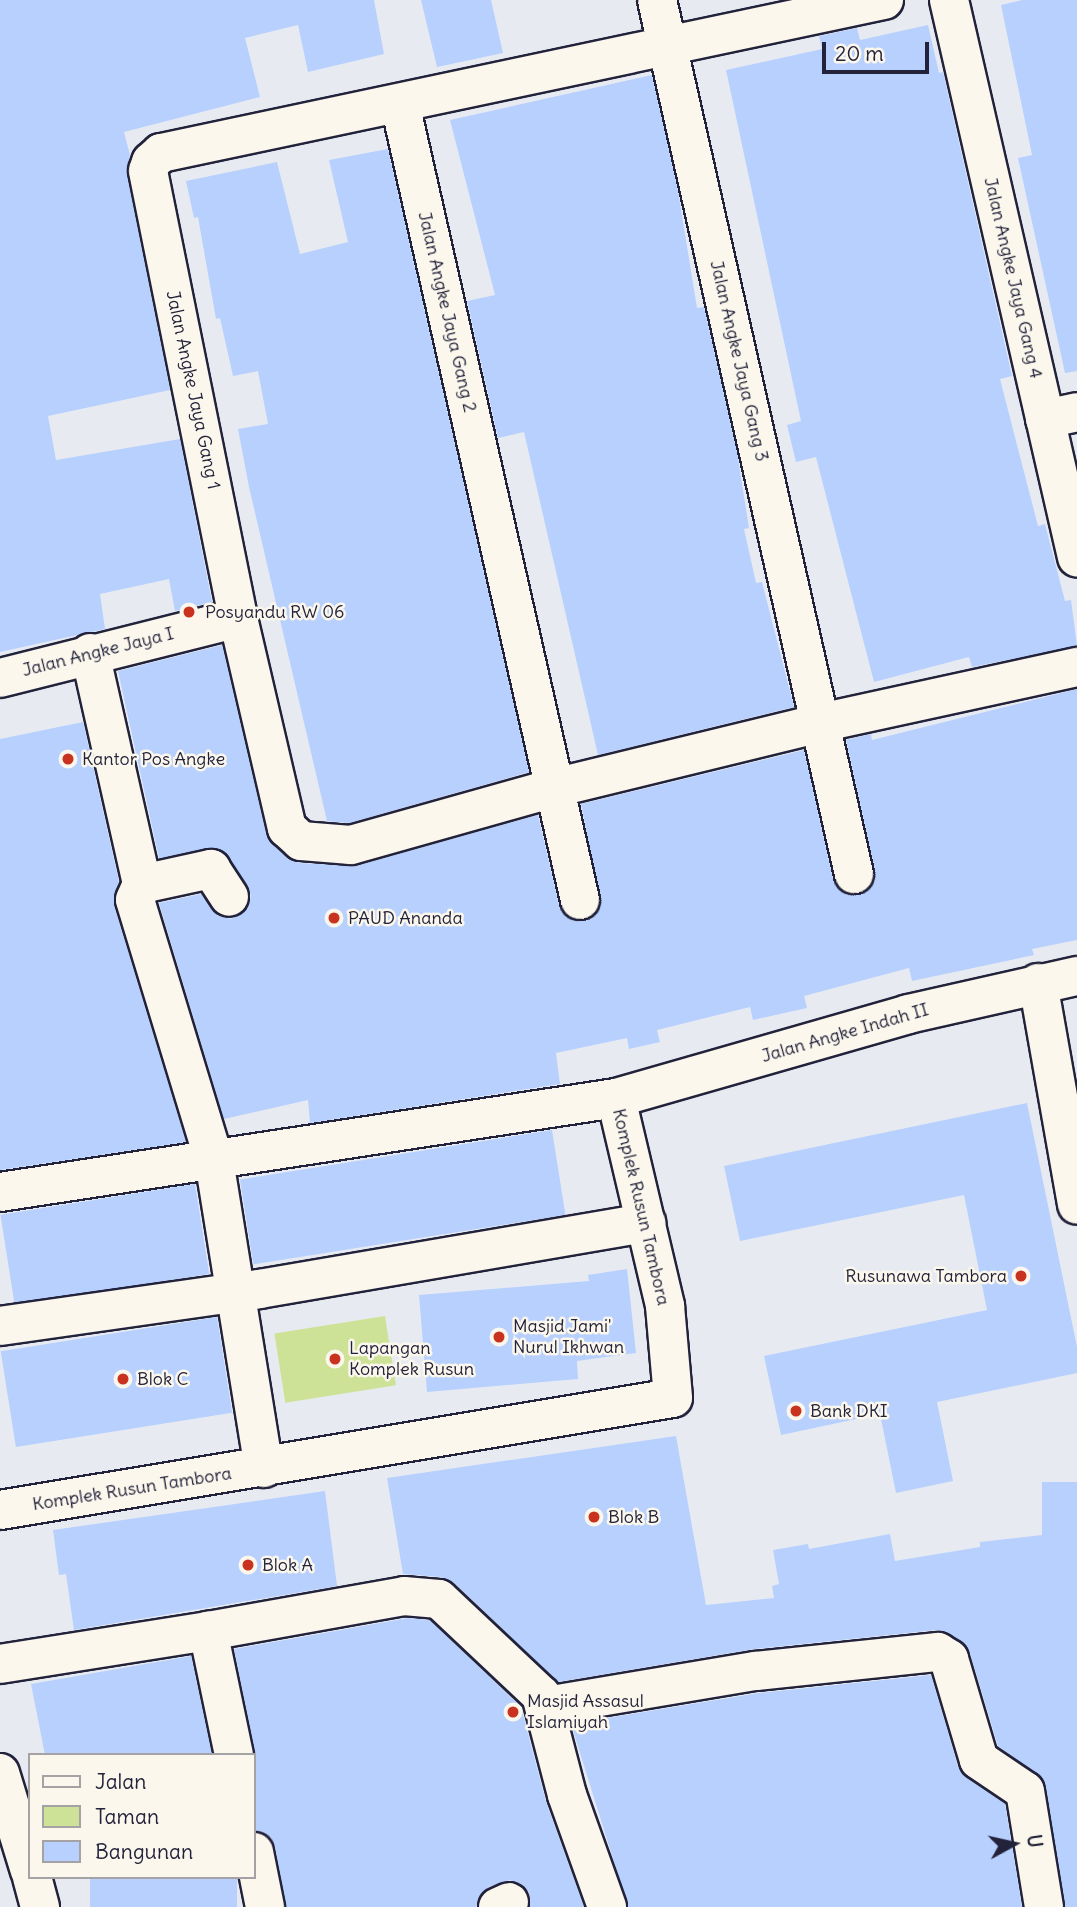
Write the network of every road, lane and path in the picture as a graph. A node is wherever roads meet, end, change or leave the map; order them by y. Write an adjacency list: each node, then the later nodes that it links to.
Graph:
1 (657, 0): 4 (street, Jalan Angke Jaya Gang 3)
2 (884, 0): 4 (street)
3 (949, 0): 6 (street, Jalan Angke Jaya Gang 4)
4 (667, 44): 5 (street); 12 (street, Jalan Angke Jaya Gang 3)
5 (400, 104): 8 (street, Jalan Angke Jaya Gang 1); 13 (street, Jalan Angke Jaya Gang 2)
6 (1061, 415): 7 (street, Jalan Angke Jaya Gang 4)
7 (1077, 556)
8 (238, 618): 9 (street, Jalan Angke Jaya I); 13 (street, Jalan Angke Jaya Gang 1)
9 (90, 653): 11 (street, Jalan Angke Jaya I); 15 (street)
10 (1077, 667): 12 (street)
11 (0, 678)
12 (820, 723): 13 (street); 14 (street, Jalan Angke Jaya Gang 3)
13 (554, 788): 17 (street, Jalan Angke Jaya Gang 2)
14 (854, 874)
15 (142, 884): 16 (street); 21 (street)
16 (229, 897)
17 (580, 901)
18 (1077, 976): 19 (street, Jalan Angke Indah II)
19 (1038, 984): 20 (street, Jalan Angke Indah II); 23 (street)
20 (616, 1098): 21 (street, Komplek Rusun Tambora); 24 (street, Komplek Rusun Tambora)
21 (214, 1160): 22 (street, Komplek Rusun Tambora); 25 (street)
22 (0, 1192)
23 (1077, 1205)
24 (646, 1223): 25 (street); 27 (street, Komplek Rusun Tambora)
25 (238, 1292): 26 (street); 27 (street)
26 (0, 1326)
27 (264, 1468): 28 (street, Komplek Rusun Tambora)
28 (0, 1510)
29 (208, 1631): 30 (street); 31 (street); 32 (street)
30 (0, 1664)
31 (546, 1706): 39 (street); 40 (street)
32 (234, 1753)
33 (0, 1773): 35 (street)
34 (256, 1862): 38 (street)
35 (28, 1864)
36 (33, 1879): 37 (street)
37 (40, 1907)
38 (265, 1907)
39 (607, 1907)
40 (1044, 1907)

